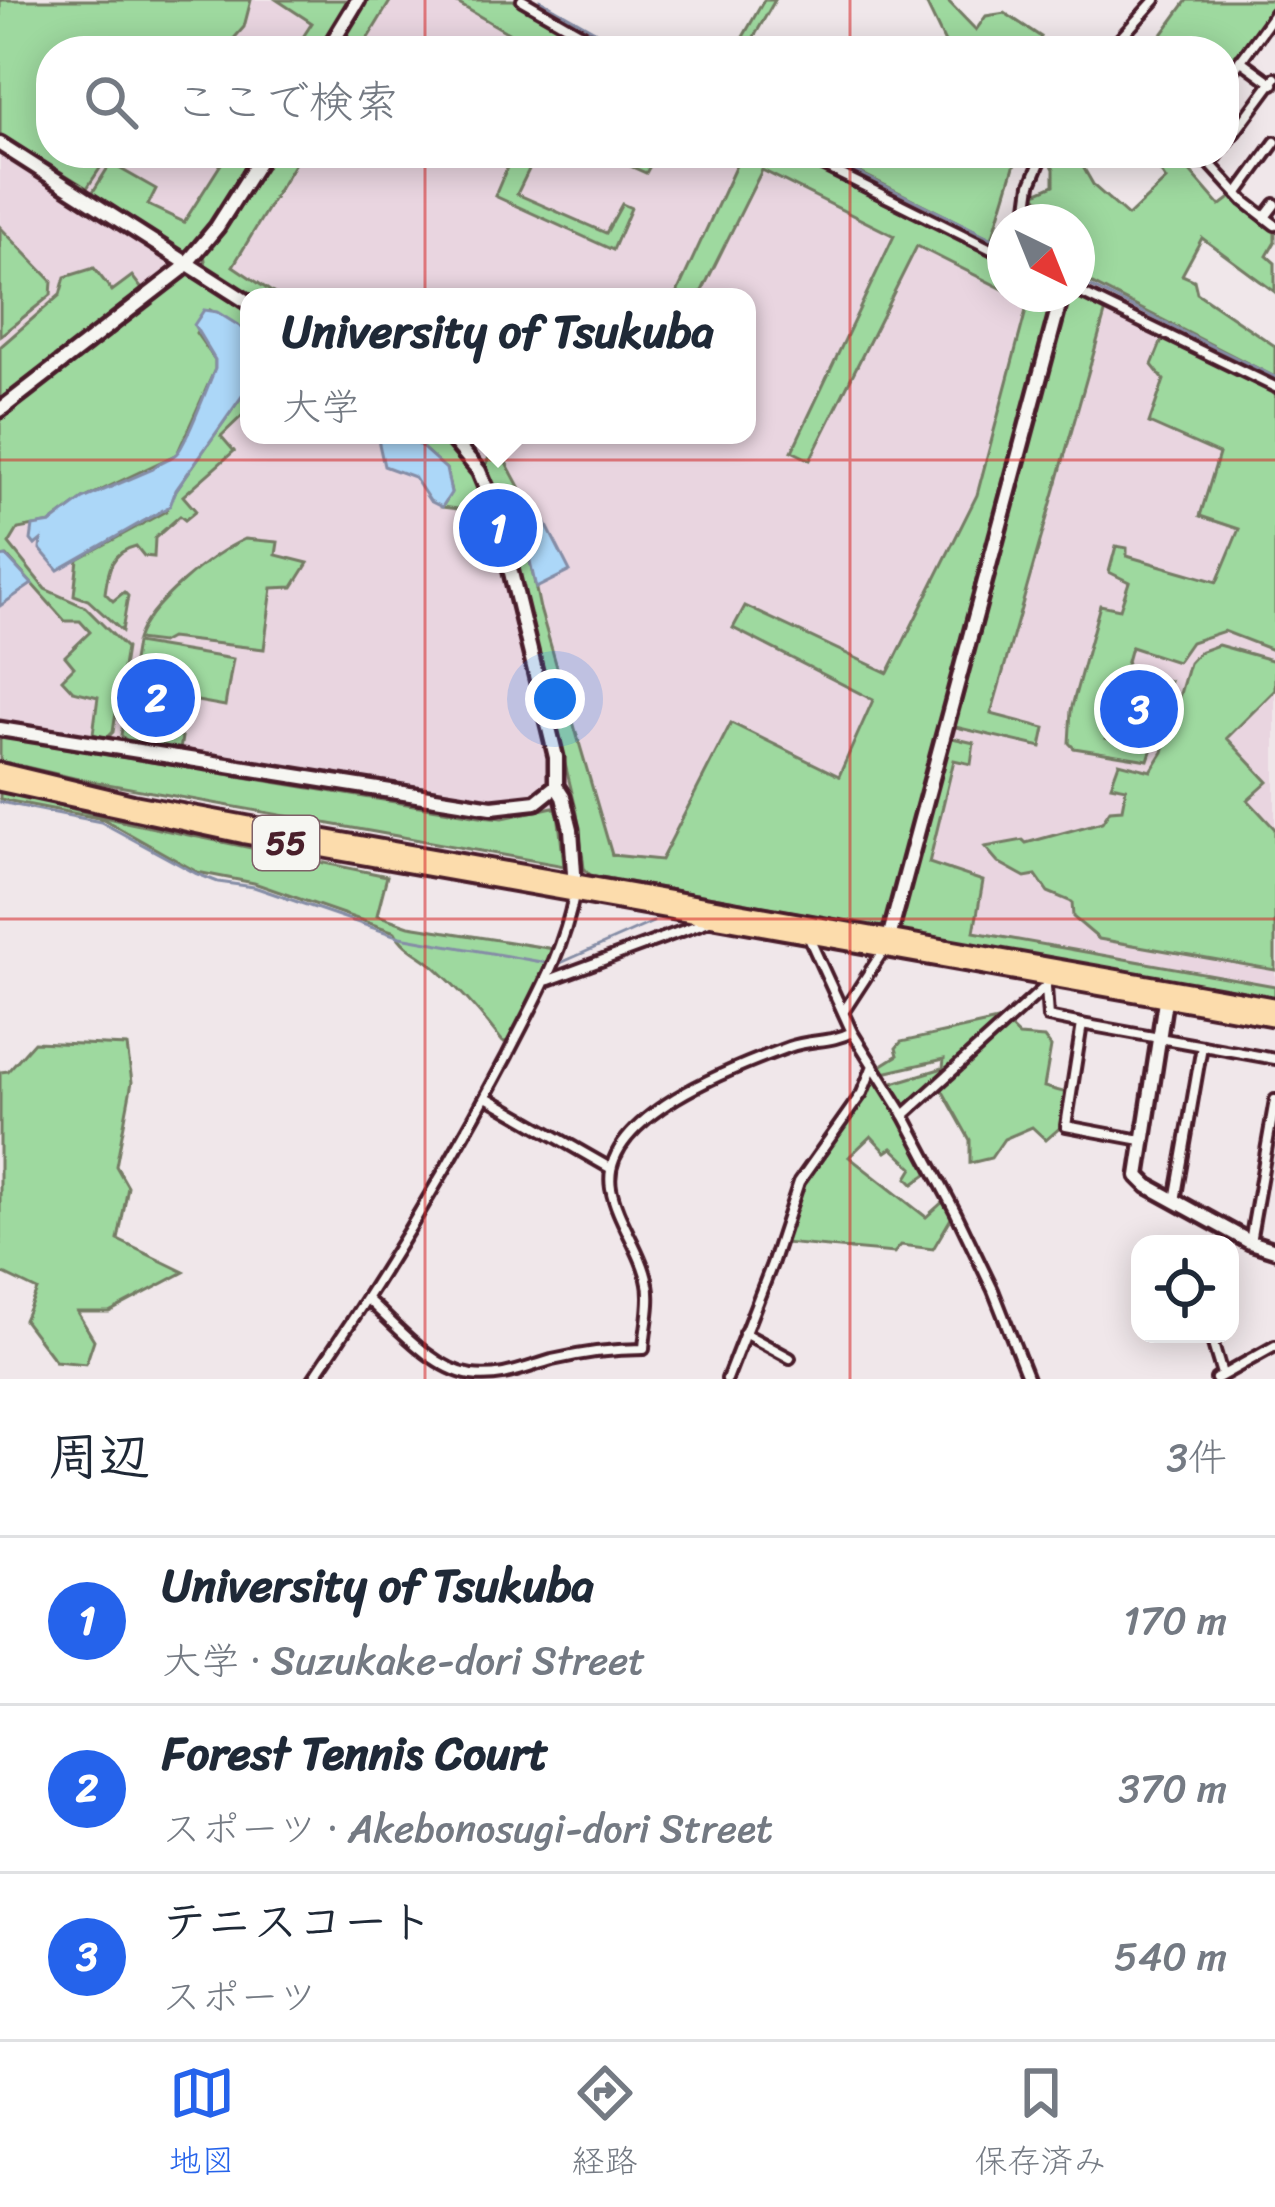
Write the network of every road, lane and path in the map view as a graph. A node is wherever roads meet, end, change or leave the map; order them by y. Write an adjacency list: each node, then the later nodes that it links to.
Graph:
1 (358, 0): 5 (street)
2 (522, 0): 6 (street)
3 (1155, 0): 7 (street)
4 (1275, 13): 8 (street)
5 (336, 36)
6 (585, 36)
7 (1123, 36)
8 (1240, 60): 9 (street)
9 (1274, 82): 10 (street)
10 (1239, 128)
11 (1275, 142): 19 (street)
12 (0, 144): 13 (street)
13 (36, 167)
14 (37, 168): 25 (street)
15 (255, 168): 25 (street)
16 (828, 168): 24 (street)
17 (1037, 168): 20 (street)
18 (1213, 168): 19 (street)
19 (1238, 194): 22 (street)
20 (1028, 204)
21 (1275, 204): 22 (street)
22 (1265, 217): 23 (street)
23 (1275, 225)
24 (987, 247)
25 (187, 264): 26 (street); 30 (street)
26 (240, 297)
27 (1095, 300): 29 (street)
28 (1057, 312): 39 (street)
29 (1275, 387)
30 (0, 410)
31 (456, 444): 35 (street)
32 (0, 729): 35 (street)
33 (0, 771): 36 (main road, 55)
34 (0, 783): 36 (main road, 55)
35 (556, 786): 36 (street)
36 (575, 888): 37 (main road, 55); 39 (main road, 55); 40 (street)
37 (716, 918): 38 (main road, 55); 40 (street)
38 (808, 937): 39 (main road, 55); 44 (street)
39 (887, 943): 41 (main road, 55); 42 (main road, 55); 44 (street)
40 (547, 981): 52 (street)
41 (1047, 982): 42 (main road, 55); 46 (street); 54 (street)
42 (1166, 993): 43 (main road, 55); 45 (main road, 55); 48 (street)
43 (1275, 1006)
44 (843, 1012): 47 (street)
45 (1275, 1018)
46 (1082, 1024): 48 (street); 55 (street)
47 (852, 1032): 51 (street); 56 (street)
48 (1158, 1038): 49 (street); 55 (street)
49 (1202, 1046): 50 (street); 57 (street)
50 (1275, 1058)
51 (873, 1067): 54 (street); 63 (street)
52 (486, 1097): 56 (street); 62 (street)
53 (1275, 1100): 60 (street)
54 (904, 1115): 70 (street)
55 (1141, 1140): 57 (street)
56 (610, 1168): 62 (street)
57 (1174, 1201): 58 (street)
58 (1224, 1235)
59 (1239, 1240): 60 (street)
60 (1250, 1242): 61 (street)
61 (1275, 1250)
62 (368, 1299): 68 (street)
63 (744, 1333): 66 (street); 69 (street)
64 (1212, 1343): 67 (street)
65 (1275, 1346): 67 (street)
66 (790, 1358)
67 (1219, 1377)
68 (313, 1379)
69 (727, 1379)
70 (1028, 1379)

